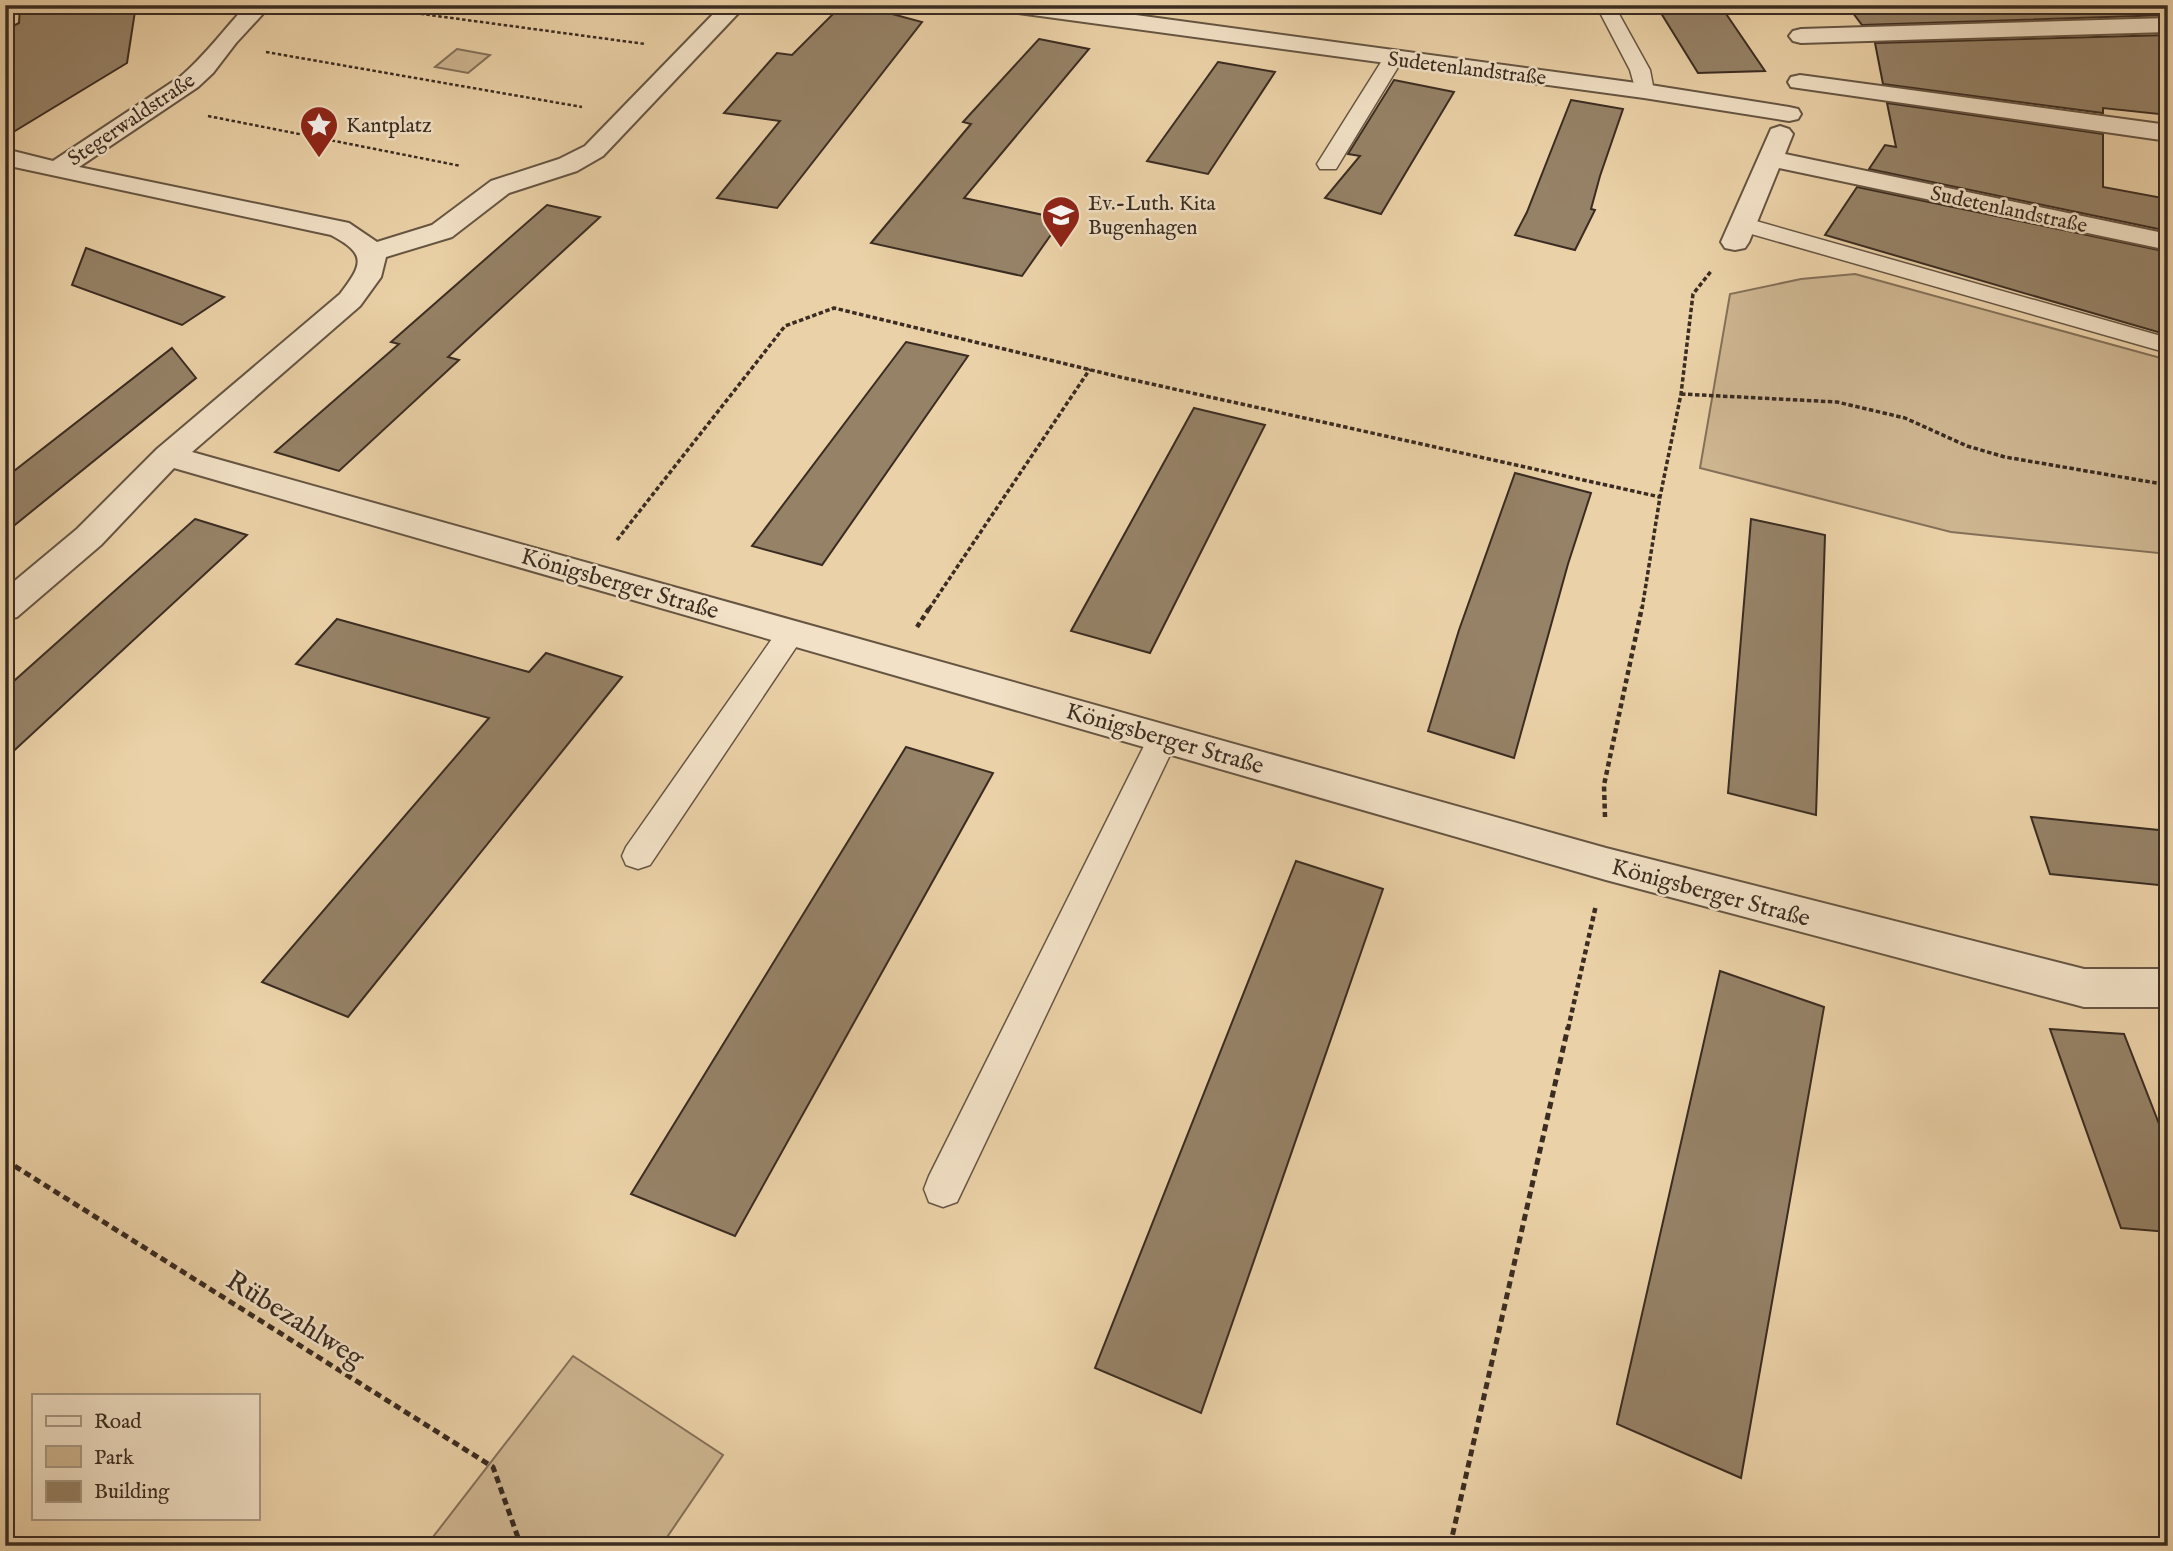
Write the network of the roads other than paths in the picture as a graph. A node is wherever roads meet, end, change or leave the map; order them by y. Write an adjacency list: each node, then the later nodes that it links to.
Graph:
1 (260, 5): 16 (street, Stegerwaldstraße)
2 (1010, 5): 6 (street, Sudetenlandstraße)
3 (1177, 5): 6 (street)
4 (1605, 5): 10 (lane)
5 (730, 10): 19 (street)
6 (1145, 24): 8 (street, Sudetenlandstraße)
7 (2168, 25): 9 (street)
8 (1393, 59): 10 (street, Sudetenlandstraße); 15 (lane)
9 (1800, 82): 11 (street); 12 (street)
10 (1644, 91): 11 (street, Sudetenlandstraße)
11 (1789, 114): 14 (street)
12 (2168, 133)
13 (5, 157): 16 (street)
14 (1769, 158): 17 (street); 18 (street, Sudetenlandstraße)
15 (1328, 164)
16 (57, 170): 19 (street)
17 (1738, 233): 20 (lane)
18 (2168, 242)
19 (372, 252): 21 (street)
20 (2168, 346)
21 (168, 456): 22 (street); 23 (street, Königsberger Straße)
22 (5, 608)
23 (791, 633): 24 (street, Königsberger Straße); 25 (lane)
24 (1163, 738): 26 (street, Königsberger Straße); 27 (lane)
25 (638, 856)
26 (2168, 988)
27 (943, 1189)

